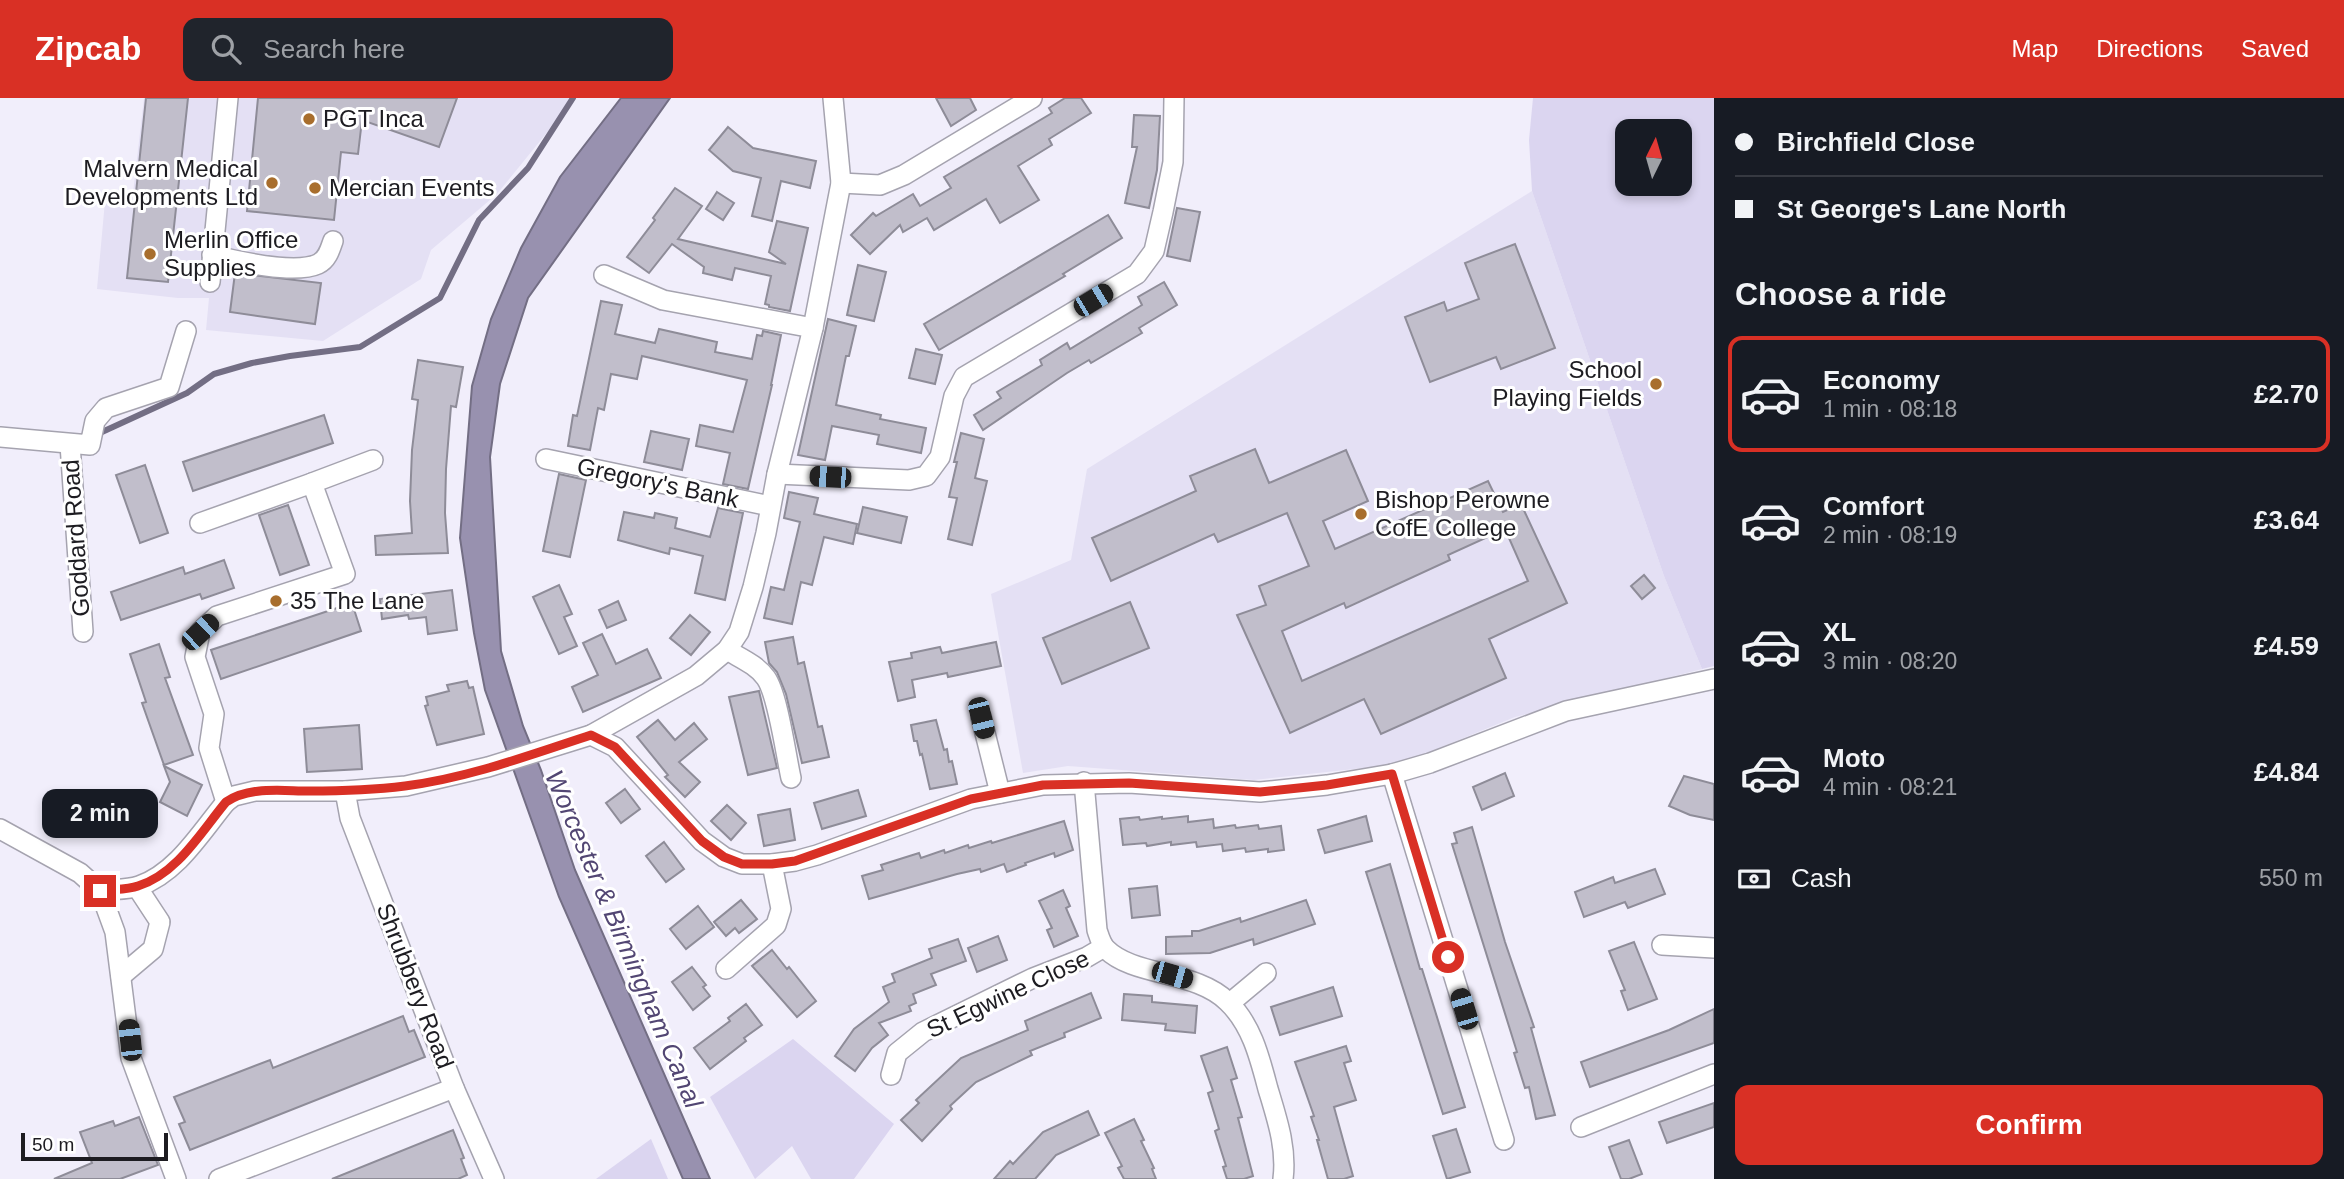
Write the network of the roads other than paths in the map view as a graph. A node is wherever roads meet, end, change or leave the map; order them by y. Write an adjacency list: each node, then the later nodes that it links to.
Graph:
1 (228, 98): 7 (street)
2 (833, 98): 5 (street, Gregory's Bank)
3 (1032, 98): 5 (street)
4 (1174, 98): 16 (street)
5 (841, 183): 10 (street, Gregory's Bank)
6 (333, 241): 7 (street)
7 (212, 255): 9 (street)
8 (604, 275): 10 (street)
9 (210, 282)
10 (813, 328): 16 (street, Gregory's Bank)
11 (186, 331): 13 (street, Goddard Road)
12 (0, 437): 13 (street, Goddard Road)
13 (70, 444): 20 (street, Goddard Road)
14 (546, 459): 18 (street, Gregory's Bank)
15 (373, 460): 17 (street)
16 (777, 474): 18 (street, Gregory's Bank)
17 (312, 483): 19 (street); 30 (street)
18 (770, 506): 21 (street, Gregory's Bank)
19 (200, 523)
20 (83, 632)
21 (727, 650): 24 (street, Gregory's Bank); 26 (street)
22 (1714, 679): 25 (street)
23 (981, 718): 29 (street)
24 (591, 735): 28 (street, Gregory's Bank); 32 (street)
25 (1392, 774): 27 (street); 46 (street)
26 (791, 778)
27 (1084, 782): 29 (street); 36 (street)
28 (345, 790): 30 (street, Gregory's Bank); 44 (street, Shrubbery Road)
29 (1000, 793): 32 (street)
30 (226, 802): 33 (street)
31 (0, 829): 34 (street)
32 (772, 864): 38 (street)
33 (137, 887): 34 (street); 40 (street)
34 (100, 891): 40 (street)
35 (1662, 945): 37 (street)
36 (1104, 947): 41 (street); 43 (street, St Egwine Close)
37 (1714, 948)
38 (726, 969)
39 (1266, 973): 41 (street)
40 (121, 976): 47 (street)
41 (1230, 1003): 50 (street)
42 (1714, 1074): 45 (street)
43 (891, 1075)
44 (454, 1088): 48 (street); 49 (street, Shrubbery Road)
45 (1581, 1127)
46 (1504, 1140)
47 (176, 1179)
48 (219, 1179)
49 (494, 1179)
50 (1283, 1179)

